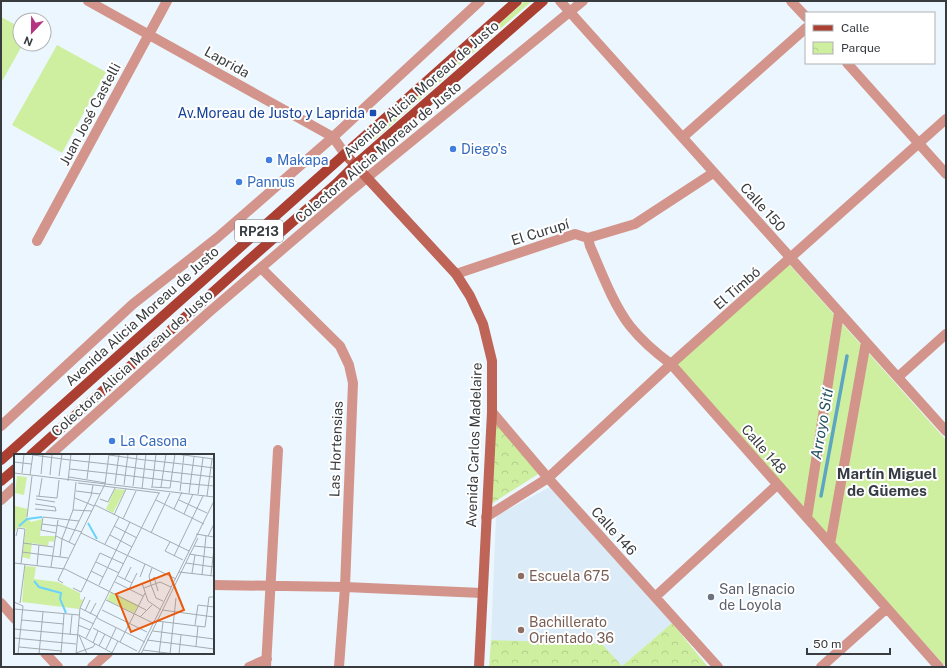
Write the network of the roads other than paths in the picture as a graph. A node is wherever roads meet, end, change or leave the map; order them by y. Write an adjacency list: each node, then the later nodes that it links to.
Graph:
1 (88, 1): 12 (street, Laprida)
2 (166, 1): 12 (street, Juan José Castelli)
3 (517, 1): 18 (main road, Avenida Alicia Moreau de Justo / RP213)
4 (543, 1): 19 (main road, Avenida Alicia Moreau de Justo / RP213)
5 (560, 1): 9 (street, Calle 150)
6 (583, 1): 9 (street, Colectora Alicia Moreau de Justo)
7 (791, 1): 10 (street)
8 (474, 2): 15 (street)
9 (570, 12): 16 (street, Calle 150); 22 (street, Colectora Alicia Moreau de Justo)
10 (805, 16)
11 (805, 29): 16 (street)
12 (149, 35): 15 (street, Laprida); 24 (street, Juan José Castelli)
13 (848, 64): 17 (street)
14 (946, 119): 17 (street, El Timbó)
15 (333, 137): 18 (street, Laprida); 34 (street)
16 (683, 137): 20 (street, Calle 150)
17 (919, 144): 21 (street); 25 (street, El Timbó)
18 (345, 154): 19 (main road, Avenida Carlos Madelaire); 39 (main road, Avenida Alicia Moreau de Justo / RP213)
19 (355, 165): 22 (main road, Avenida Carlos Madelaire); 38 (main road, Avenida Alicia Moreau de Justo / RP213)
20 (713, 172): 23 (street, El Curupí); 25 (street, Calle 150)
21 (946, 174)
22 (367, 178): 26 (street, Colectora Alicia Moreau de Justo); 27 (main road, Avenida Carlos Madelaire)
23 (588, 238): 27 (street, El Curupí); 31 (street, Calle 148)
24 (37, 241)
25 (791, 259): 28 (street, Calle 150); 31 (street, El Timbó)
26 (261, 268): 37 (street, Colectora Alicia Moreau de Justo); 51 (street, Las Hortensias)
27 (456, 274): 33 (main road, Avenida Carlos Madelaire)
28 (840, 313): 30 (street, Calle 150); 47 (street)
29 (946, 334): 32 (street)
30 (866, 342): 32 (street, Calle 150); 48 (street)
31 (671, 364): 41 (street, El Timbó); 43 (street, Calle 148)
32 (898, 377): 35 (street, Calle 150)
33 (492, 412): 41 (street, Calle 146); 46 (main road, Avenida Carlos Madelaire)
34 (1, 426)
35 (946, 431)
36 (278, 450): 50 (street)
37 (61, 451)
38 (32, 454)
39 (1, 460)
40 (14, 470): 42 (main road)
41 (548, 478): 46 (street, El Timbó); 53 (street, Calle 146)
42 (1, 481)
43 (778, 485): 47 (street, Calle 148); 53 (street)
44 (14, 488): 45 (street)
45 (1, 500)
46 (486, 517): 52 (main road, Avenida Carlos Madelaire)
47 (807, 518): 48 (street, Calle 148)
48 (830, 544): 55 (street, Calle 148)
49 (214, 584): 50 (street)
50 (271, 586): 51 (street); 59 (street)
51 (344, 587): 52 (street); 64 (street, Las Hortensias)
52 (482, 593): 65 (main road, Avenida Carlos Madelaire)
53 (655, 597): 60 (street, Calle 146)
54 (1, 603): 56 (street)
55 (887, 608): 66 (street); 67 (street, Calle 148)
56 (14, 618)
57 (46, 654): 61 (street)
58 (107, 654): 62 (street)
59 (267, 663): 63 (street)
60 (716, 666)
61 (58, 667)
62 (92, 667)
63 (249, 667)
64 (339, 667)
65 (479, 667)
66 (821, 667)
67 (938, 667)

